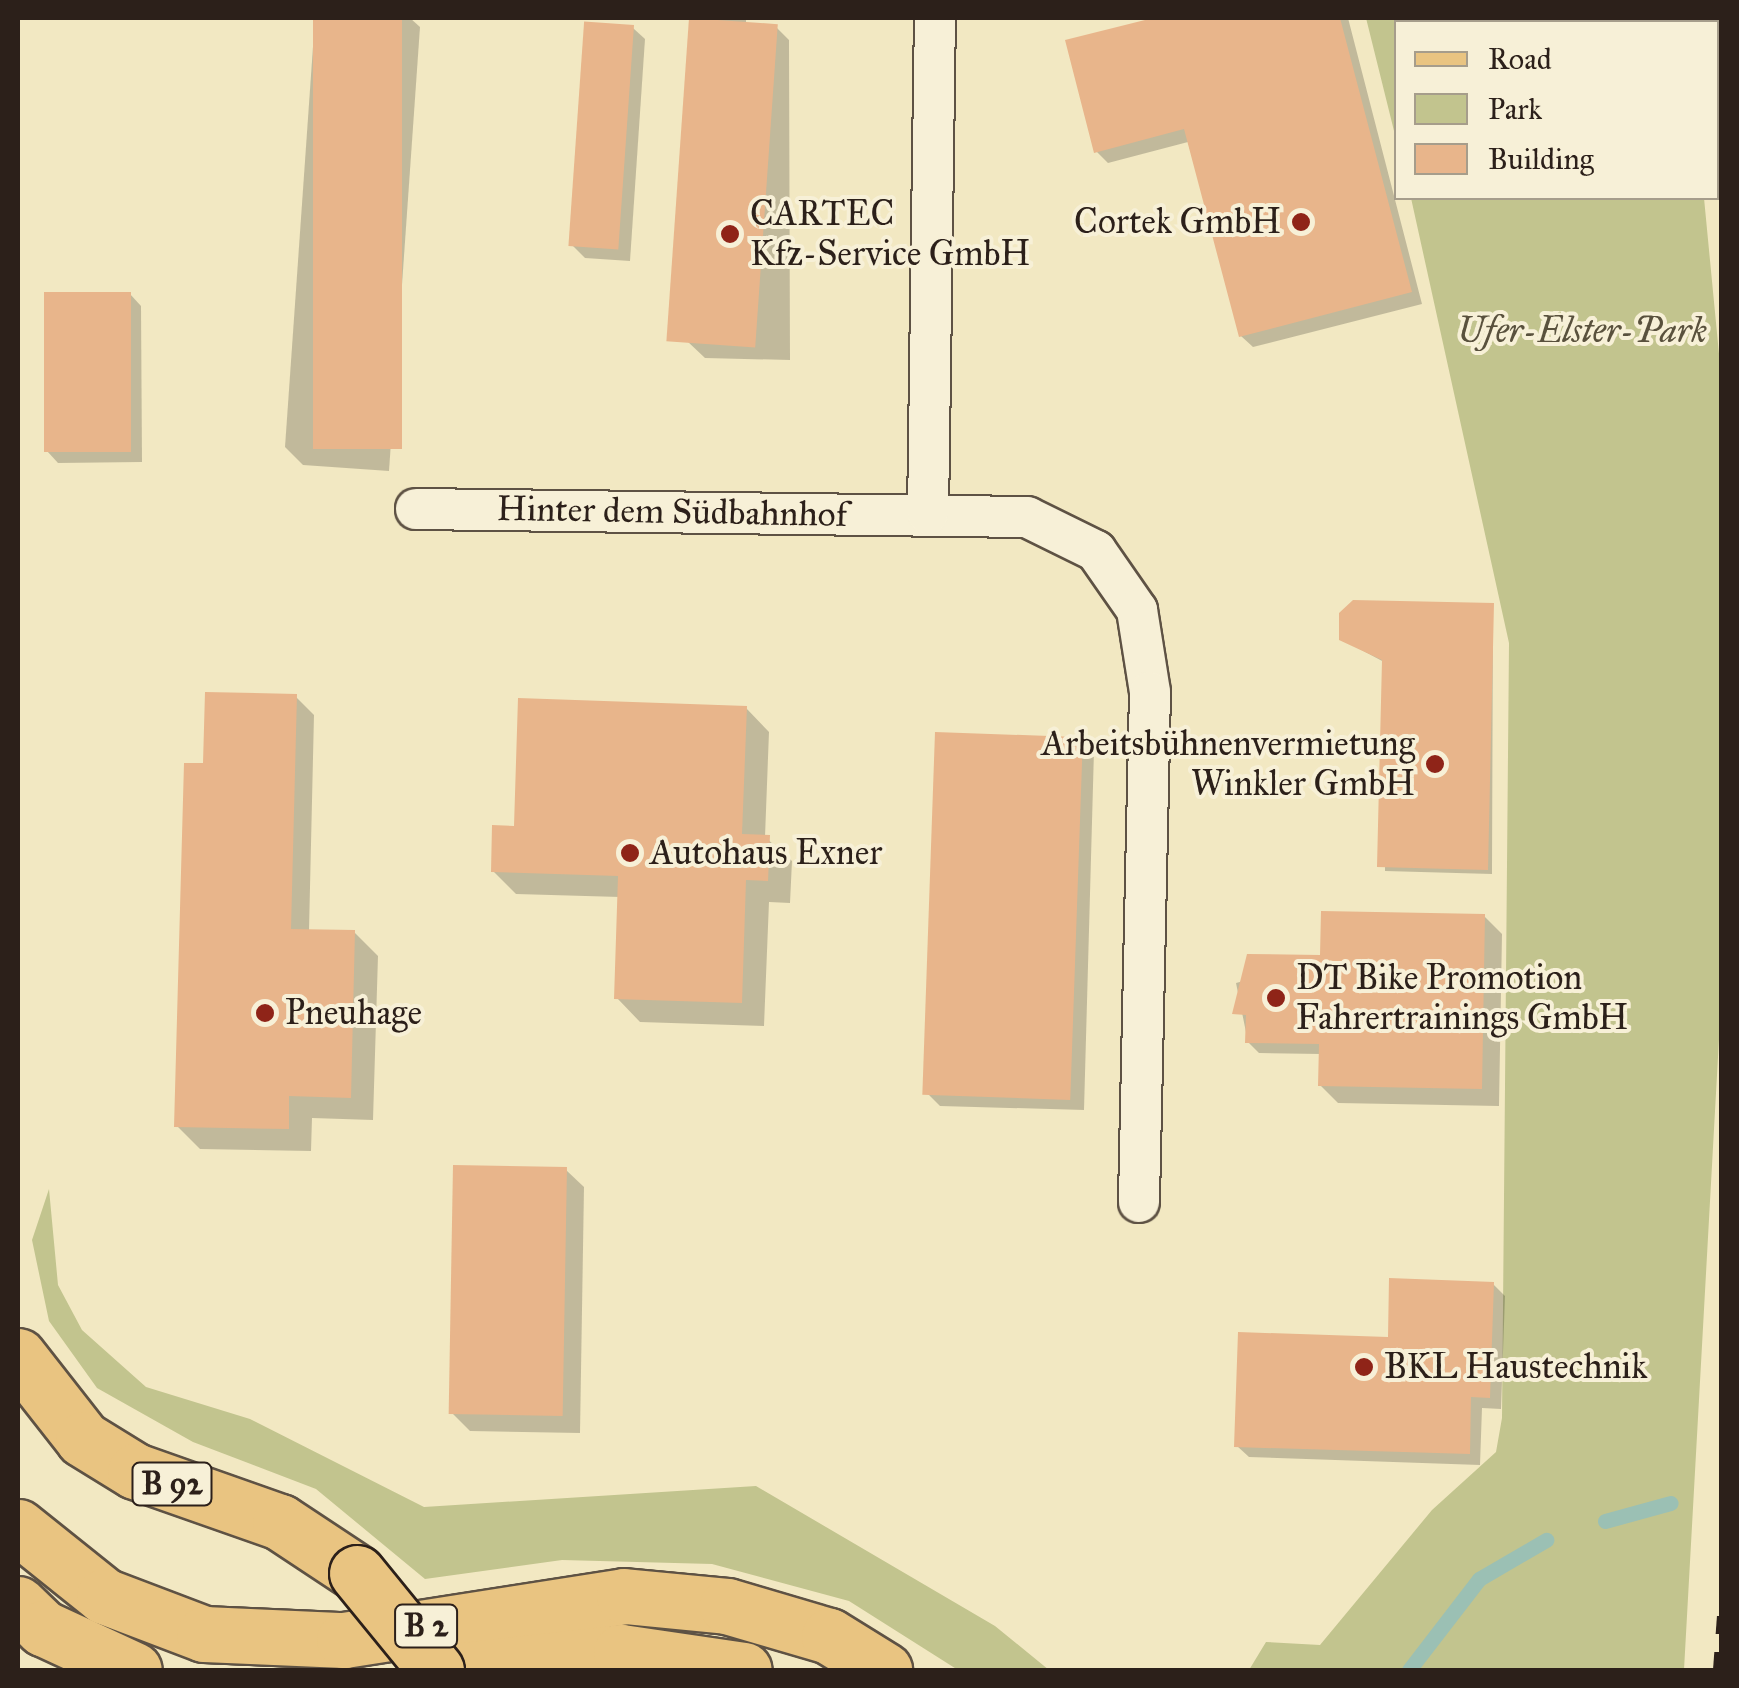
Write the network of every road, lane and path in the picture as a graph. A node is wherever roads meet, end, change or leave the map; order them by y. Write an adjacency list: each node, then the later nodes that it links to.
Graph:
1 (935, 18): 3 (street)
2 (416, 509): 3 (street, Hinter dem Südbahnhof)
3 (928, 514): 4 (street, Hinter dem Südbahnhof)
4 (1139, 1202)
5 (18, 1356): 10 (main road, B 92, bridge)
6 (18, 1527): 8 (main road, B 2)
7 (18, 1604): 9 (main road)
8 (518, 1636): 11 (main road); 12 (main road); 13 (main road)
9 (134, 1670)
10 (436, 1670)
11 (461, 1670)
12 (744, 1670)
13 (884, 1670)

